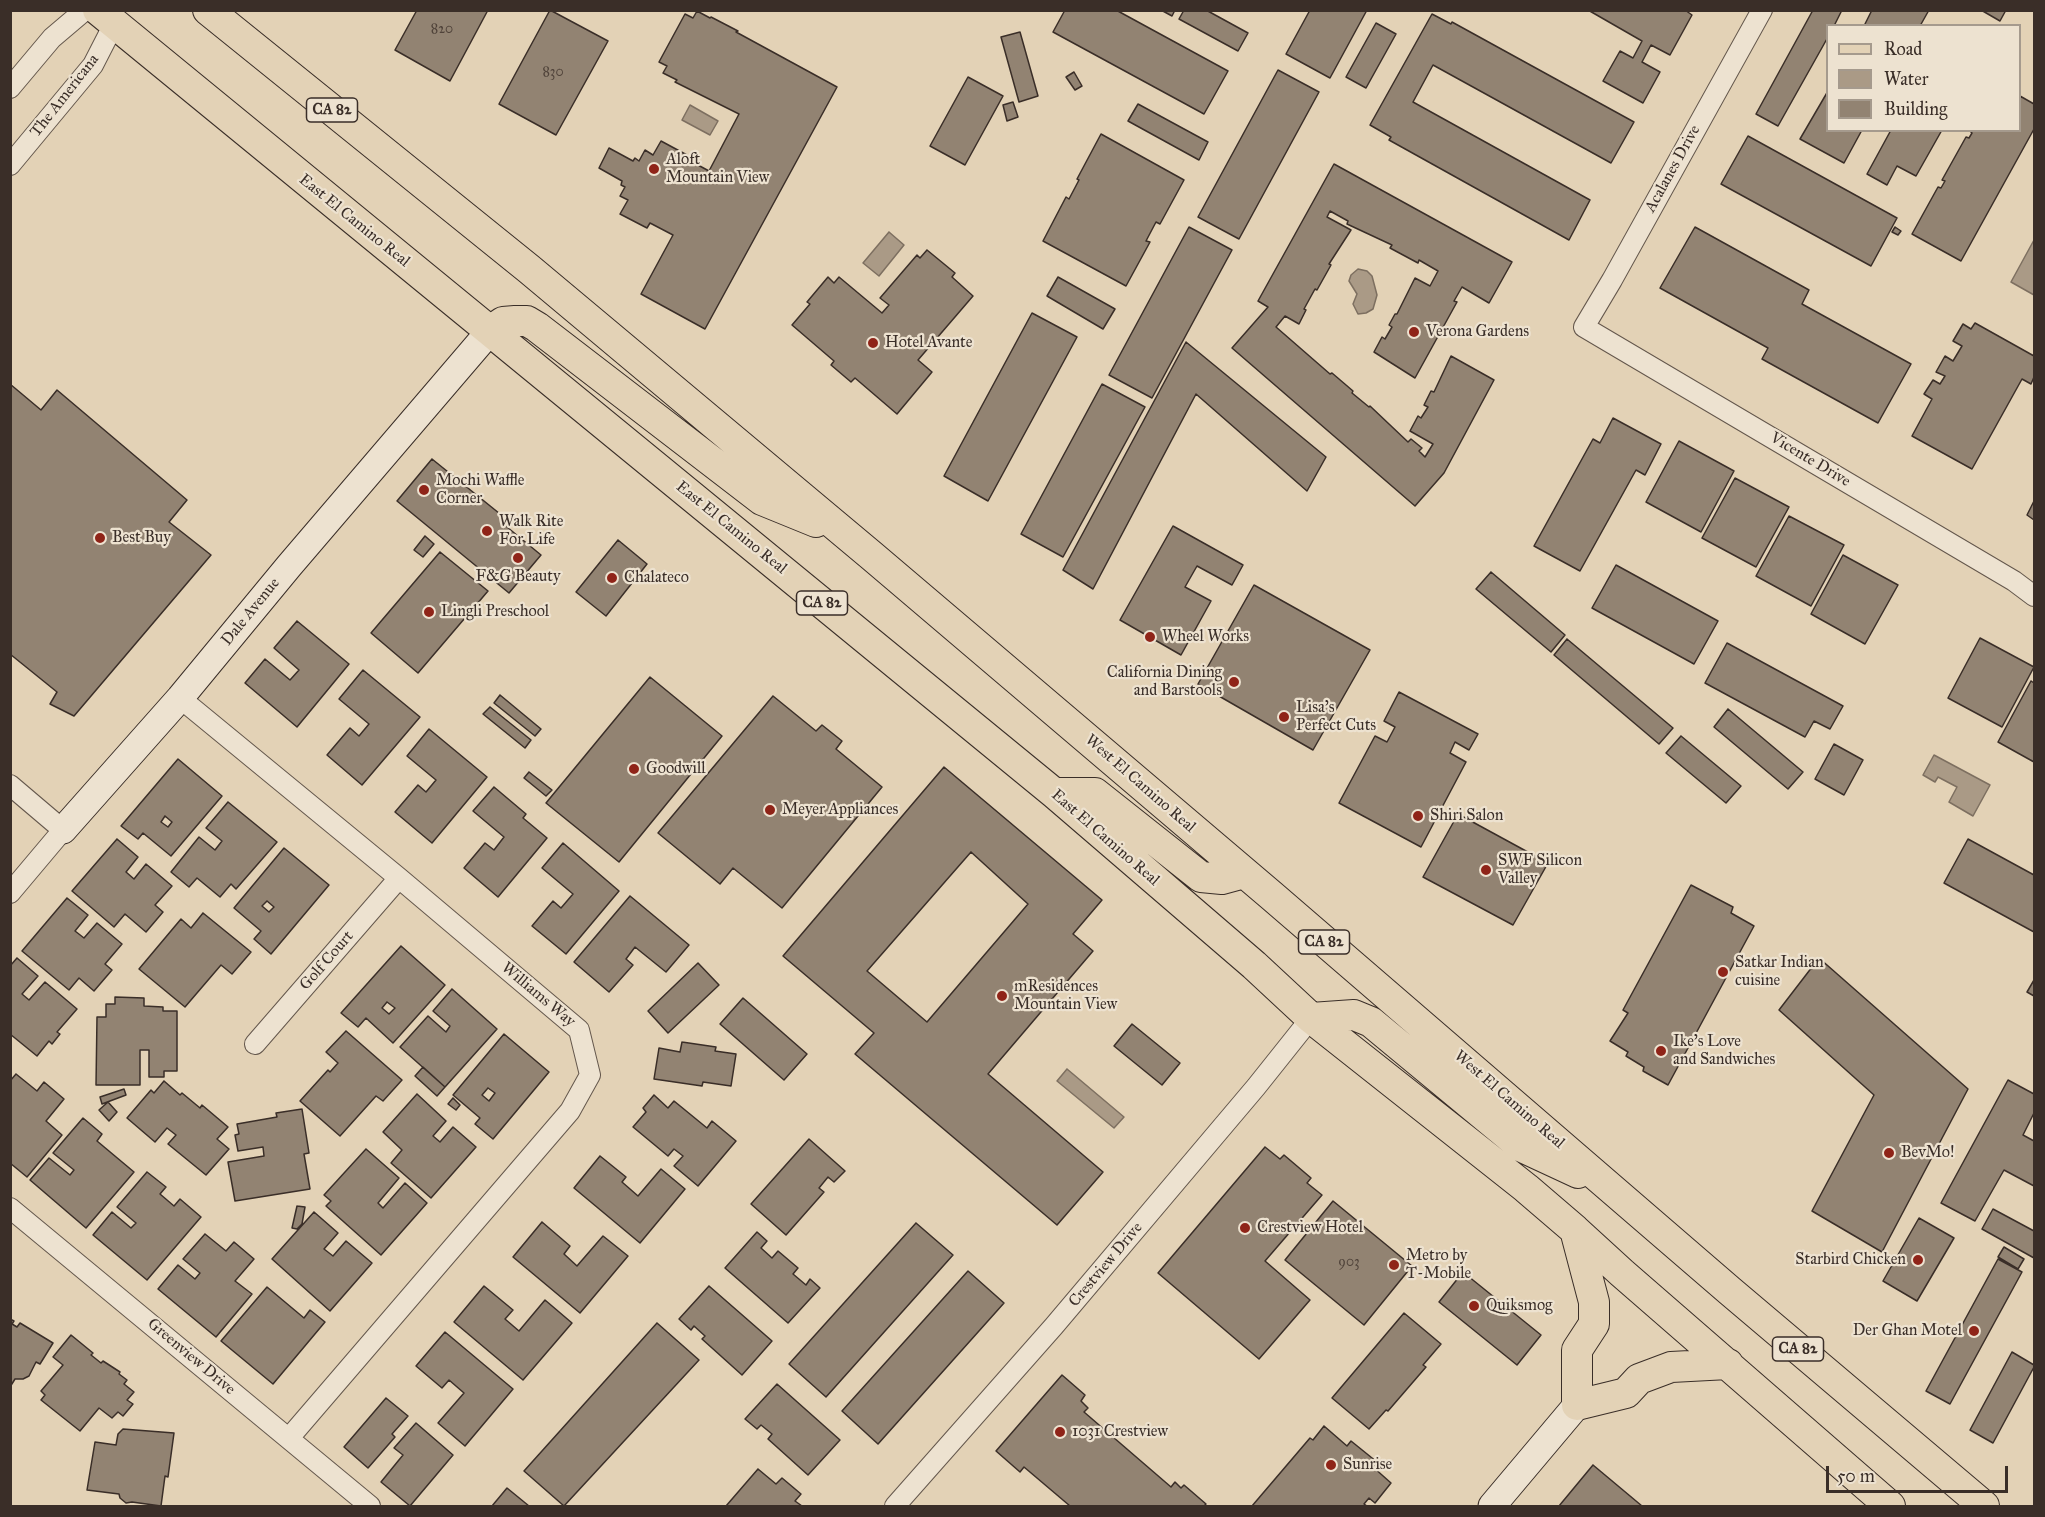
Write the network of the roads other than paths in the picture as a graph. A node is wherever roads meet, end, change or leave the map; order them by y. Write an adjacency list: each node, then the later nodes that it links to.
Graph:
1 (85, 10): 5 (street)
2 (208, 10): 9 (main road, CA 82)
3 (1762, 10): 7 (street, Acalanes Drive)
4 (110, 15): 6 (street, The Americana); 8 (main road, East El Camino Real / CA 82)
5 (10, 88)
6 (10, 165)
7 (1584, 327): 10 (street, Vicente Drive)
8 (490, 331): 9 (main road); 11 (street, Dale Avenue); 13 (main road, East El Camino Real / CA 82)
9 (844, 533): 15 (main road, West El Camino Real / CA 82)
10 (2034, 596)
11 (180, 698): 14 (street, Dale Avenue); 16 (street, Williams Way)
12 (10, 785): 14 (street)
13 (1054, 793): 15 (main road); 18 (main road, East El Camino Real / CA 82)
14 (63, 830): 17 (street, Dale Avenue)
15 (1244, 873): 20 (main road, West El Camino Real / CA 82)
16 (399, 878): 19 (street, Golf Court); 25 (street, Williams Way)
17 (10, 893)
18 (1311, 1018): 20 (main road); 22 (main road, East El Camino Real / CA 82); 27 (street, Crestview Drive)
19 (255, 1044)
20 (1613, 1190): 30 (main road, West El Camino Real / CA 82)
21 (10, 1208): 25 (street, Greenview Drive)
22 (1575, 1230): 23 (main road, CA 82); 24 (main road)
23 (1728, 1364): 24 (main road); 29 (main road, CA 82)
24 (1577, 1405): 28 (street)
25 (289, 1438): 26 (street, Greenview Drive)
26 (370, 1506)
27 (895, 1506)
28 (1492, 1506)
29 (1890, 1506)
30 (1983, 1506)

